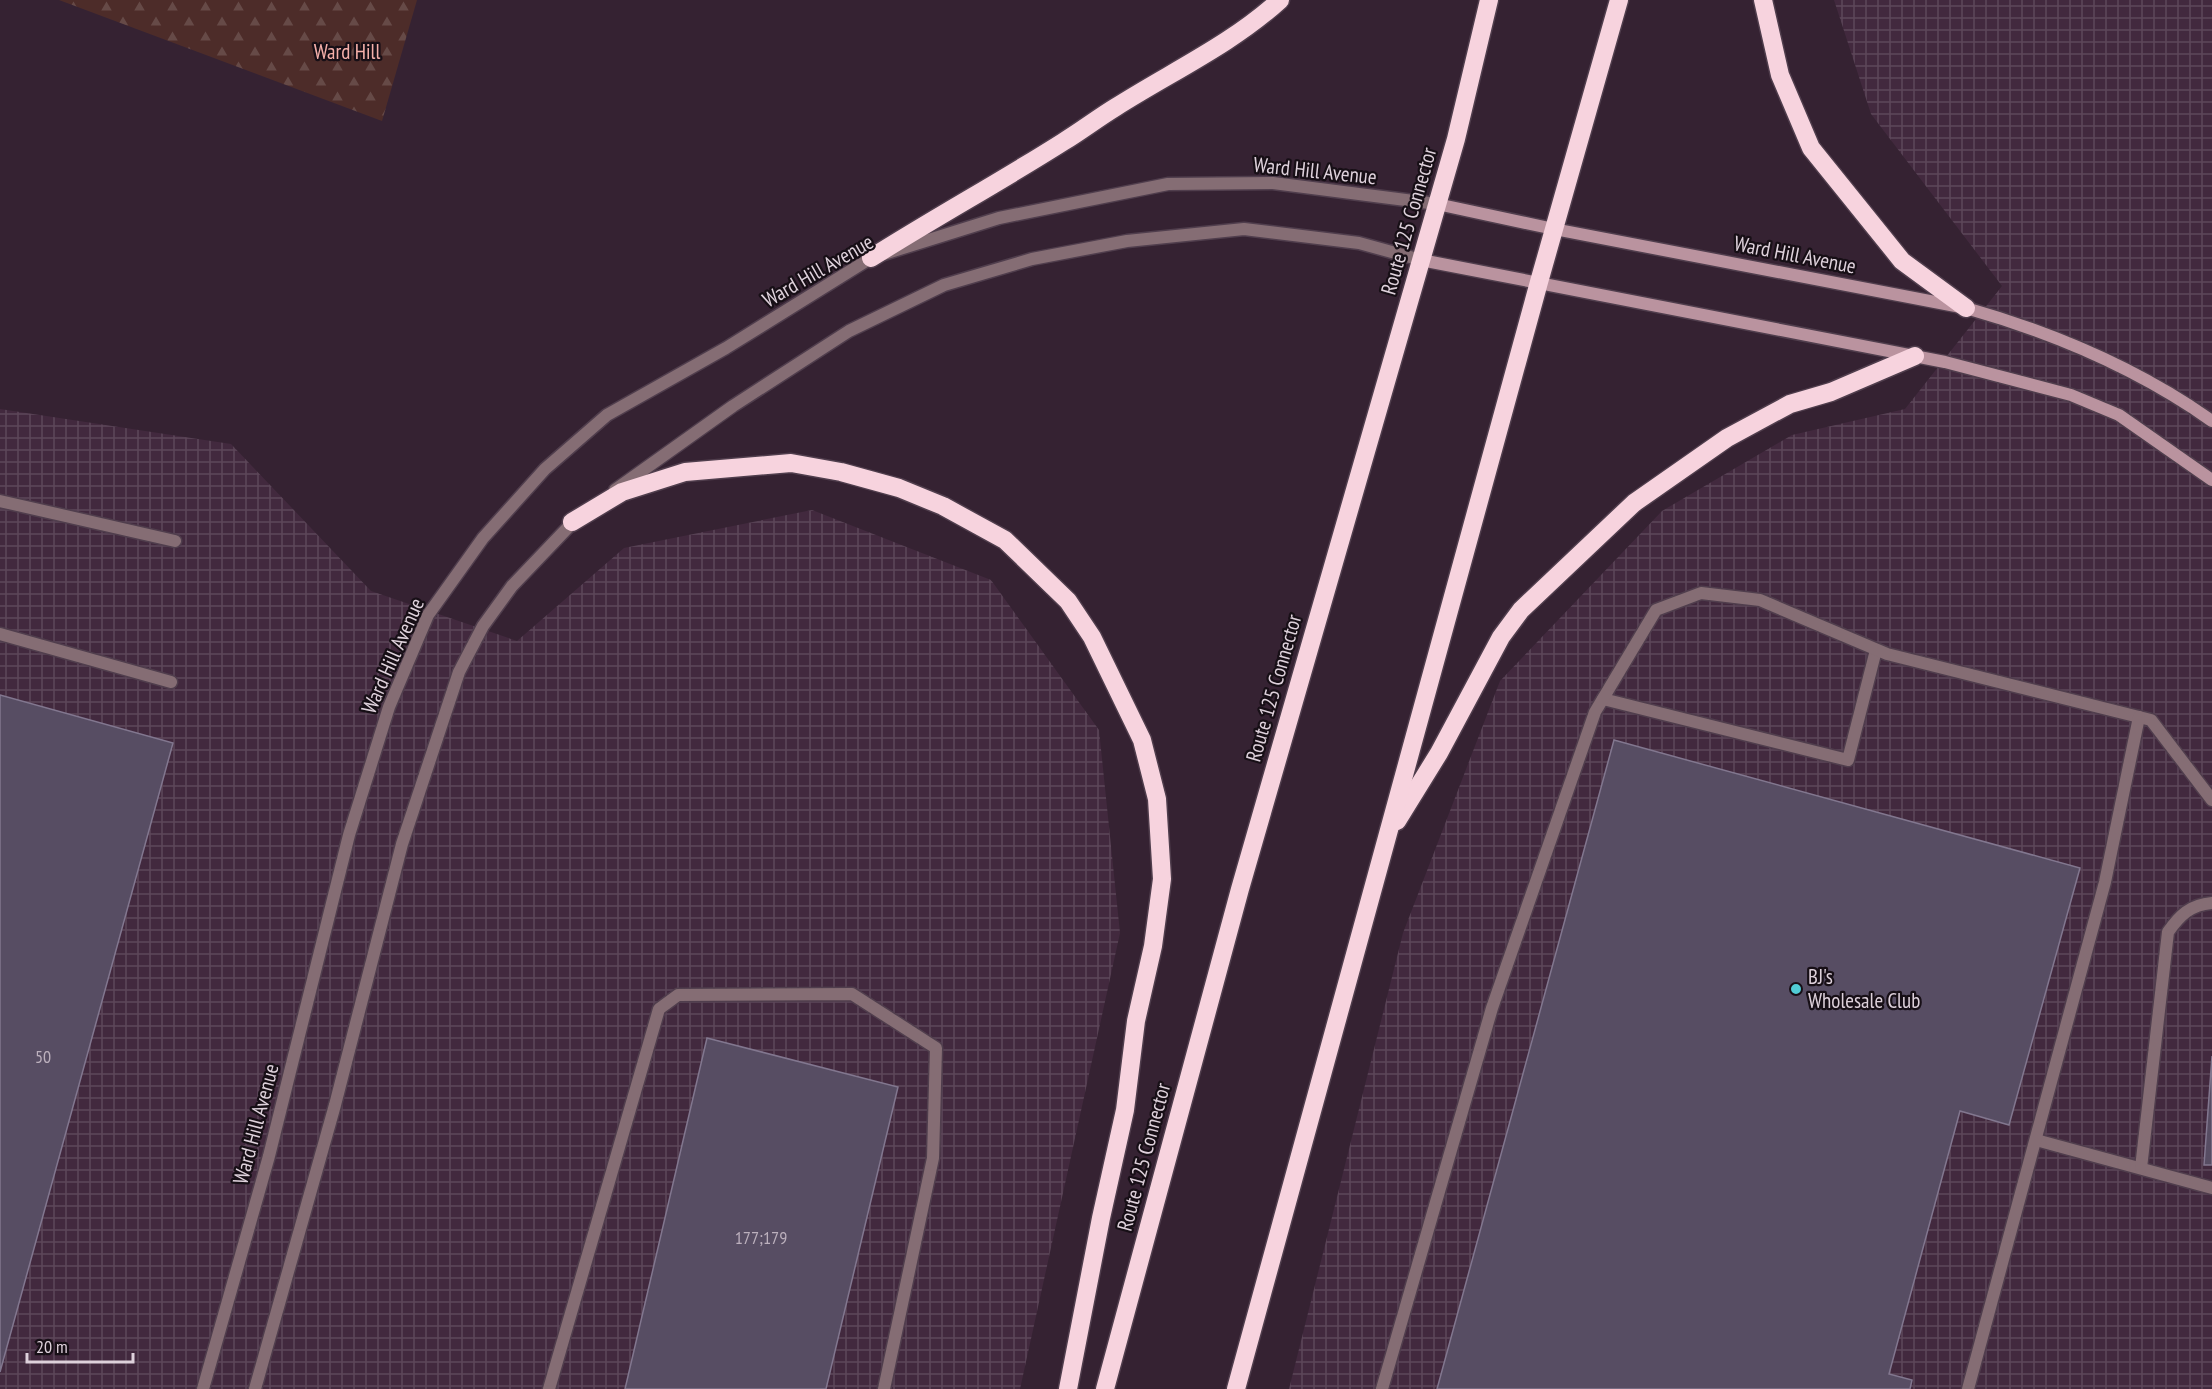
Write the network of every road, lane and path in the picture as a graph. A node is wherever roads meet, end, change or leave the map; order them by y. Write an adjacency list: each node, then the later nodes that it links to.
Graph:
1 (1280, 0): 7 (highway)
2 (1489, 0): 5 (highway, Route 125 Connector)
3 (1619, 0): 6 (highway)
4 (1763, 0): 10 (highway)
5 (1437, 204): 6 (street, Ward Hill Avenue); 7 (street, Ward Hill Avenue); 8 (highway, Route 125 Connector)
6 (1554, 230): 9 (highway); 10 (street, Ward Hill Avenue)
7 (871, 258): 28 (street, Ward Hill Avenue)
8 (1421, 260): 9 (street); 15 (street); 33 (highway, Route 125 Connector)
9 (1539, 282): 11 (street); 23 (highway)
10 (1966, 308): 12 (street, Ward Hill Avenue)
11 (1915, 356): 13 (street); 23 (highway)
12 (2212, 421)
13 (2212, 480)
14 (0, 501): 16 (street)
15 (572, 522): 29 (street); 32 (highway)
16 (175, 541)
17 (0, 634): 19 (street)
18 (1876, 650): 20 (street); 20 (street); 21 (street)
19 (171, 681)
20 (1603, 699): 35 (street)
21 (2139, 717): 22 (street); 25 (street)
22 (2212, 801)
23 (1387, 837): 34 (highway)
24 (2212, 903): 26 (street)
25 (2036, 1140): 26 (street); 36 (street)
26 (2141, 1168): 27 (street)
27 (2212, 1188)
28 (203, 1389)
29 (255, 1389)
30 (549, 1389): 31 (street)
31 (884, 1389)
32 (1068, 1389)
33 (1105, 1389)
34 (1236, 1389)
35 (1382, 1389)
36 (1968, 1389)

